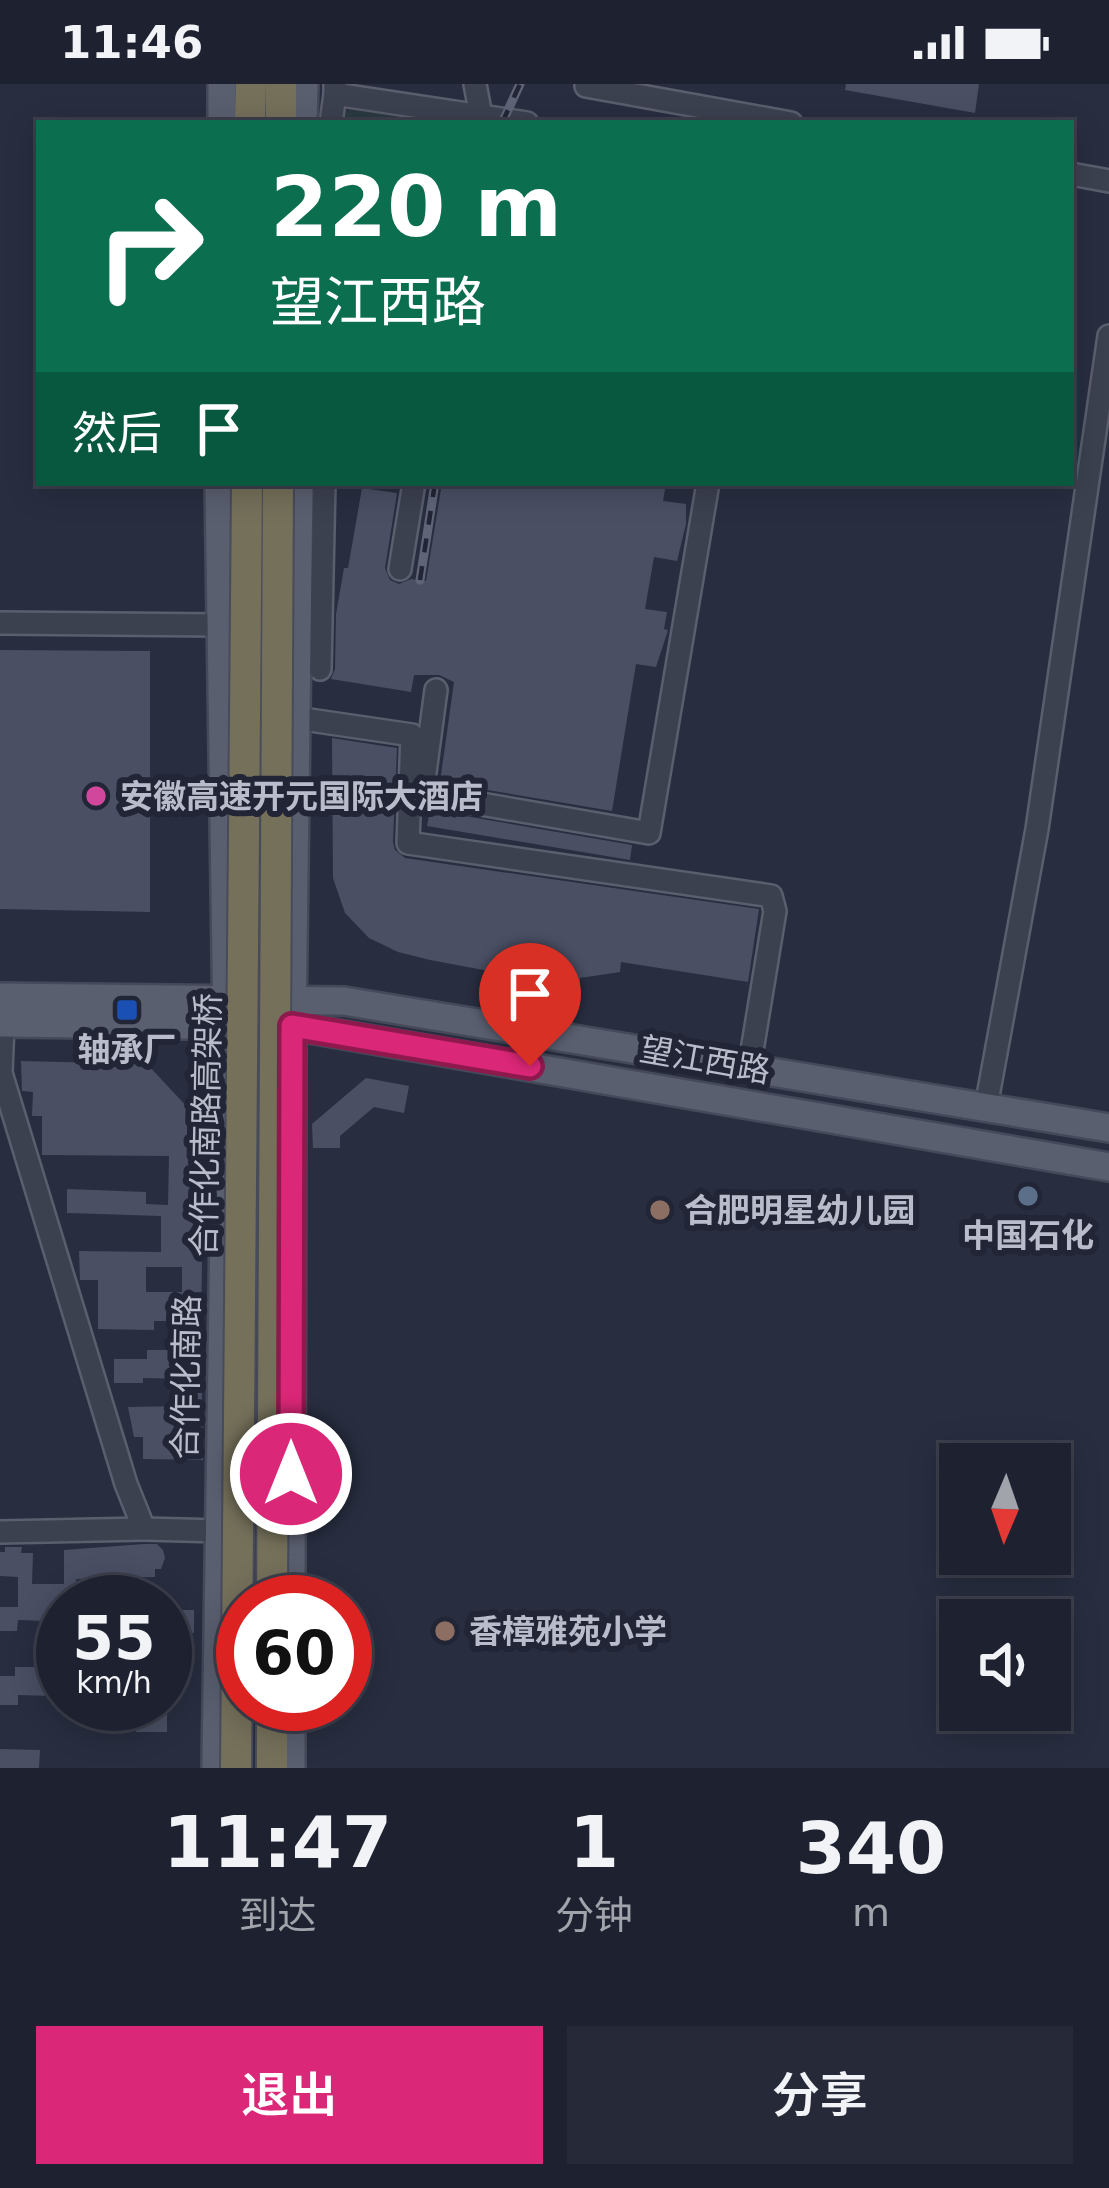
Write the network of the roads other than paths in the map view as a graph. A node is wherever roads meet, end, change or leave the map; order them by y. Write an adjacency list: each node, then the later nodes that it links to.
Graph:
1 (222, 84): 10 (main road)
2 (238, 84): 11 (highway)
3 (251, 84): 12 (highway)
4 (281, 84): 13 (highway)
5 (304, 84): 14 (main road)
6 (475, 84): 9 (street)
7 (586, 86): 17 (street)
8 (335, 89): 9 (street); 15 (street)
9 (481, 116): 16 (street)
10 (222, 120)
11 (238, 120)
12 (250, 120)
13 (281, 120)
14 (303, 120)
15 (331, 120)
16 (507, 120)
17 (774, 120)
18 (1074, 175): 19 (street)
19 (1109, 181)
20 (1109, 336): 40 (street)
21 (219, 486): 31 (main road, 合作化南路)
22 (237, 486): 35 (highway, bridge)
23 (247, 486): 35 (highway, 合作化南路高架桥, bridge)
24 (278, 486): 46 (highway, 合作化南路高架桥, bridge)
25 (298, 486): 34 (main road)
26 (324, 486): 32 (street)
27 (414, 486): 29 (street)
28 (708, 486): 33 (street)
29 (400, 569)
30 (0, 623): 31 (street)
31 (218, 625): 36 (main road, 合作化南路)
32 (320, 669)
33 (436, 690)
34 (296, 718): 37 (main road); 39 (street)
35 (245, 739): 51 (highway, 合作化南路高架桥, bridge)
36 (226, 1012): 37 (main road, 望江西路); 38 (main road, 望江西路); 44 (main road, 合作化南路)
37 (292, 1013): 39 (main road, 望江西路); 42 (main road, 望江西路); 47 (main road)
38 (1, 1014): 43 (street)
39 (749, 1069): 40 (main road, 望江西路)
40 (986, 1107): 41 (main road, 望江西路)
41 (1109, 1128)
42 (1109, 1166)
43 (144, 1529): 44 (street); 45 (street)
44 (220, 1531): 50 (main road, 合作化南路)
45 (0, 1532)
46 (272, 1575)
47 (291, 1575)
48 (272, 1731): 52 (highway)
49 (291, 1731): 53 (main road)
50 (216, 1768)
51 (236, 1768)
52 (272, 1768)
53 (291, 1768)

